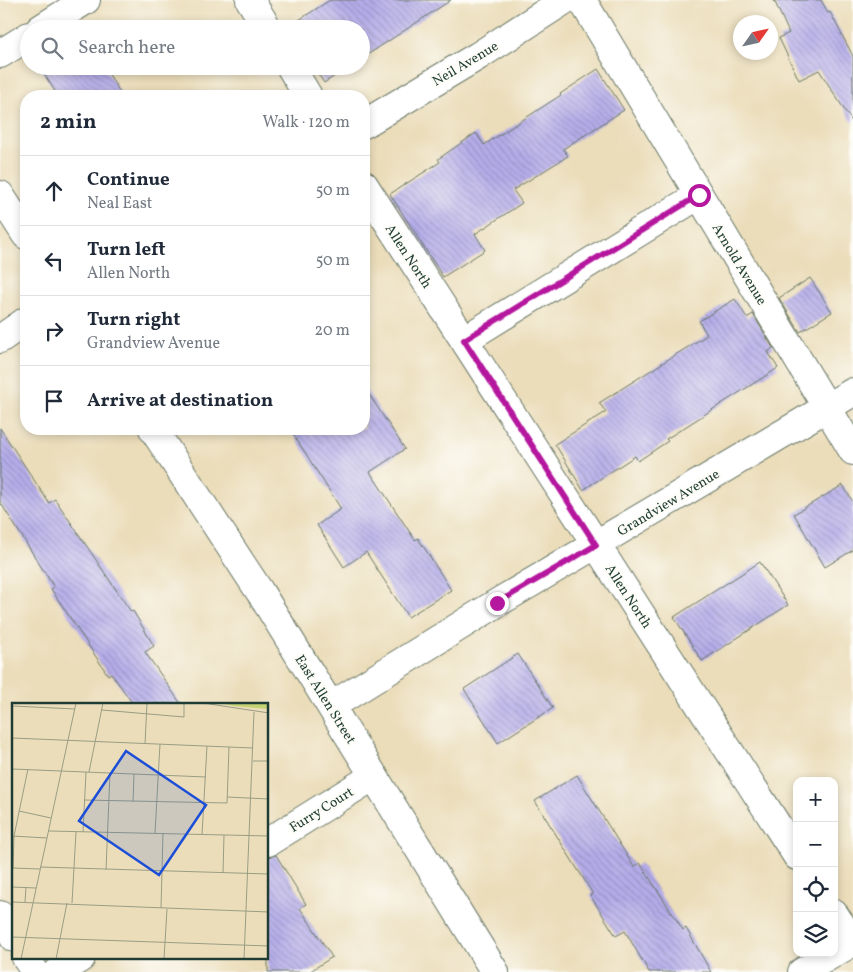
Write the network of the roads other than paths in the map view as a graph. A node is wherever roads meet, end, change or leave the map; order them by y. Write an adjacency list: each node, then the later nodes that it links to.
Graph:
1 (86, 0): 5 (street)
2 (250, 0): 6 (street)
3 (565, 0): 11 (street, Neil Avenue)
4 (582, 0): 14 (street, Arnold Avenue)
5 (54, 20)
6 (262, 20)
7 (20, 42): 8 (street)
8 (0, 54)
9 (295, 75): 10 (street)
10 (304, 90)
11 (370, 120)
12 (370, 194): 18 (street, Allen North)
13 (0, 195): 15 (street)
14 (699, 195): 18 (street); 20 (street, Arnold Avenue)
15 (20, 226)
16 (20, 325): 17 (street)
17 (0, 339)
18 (464, 340): 23 (street, Allen North)
19 (853, 392): 20 (street, Grandview Avenue)
20 (826, 408): 22 (street, Arnold Avenue); 23 (street, Grandview Avenue)
21 (157, 435): 24 (street, East Allen Street)
22 (853, 451)
23 (596, 545): 24 (street, Grandview Avenue); 27 (street, Allen North)
24 (331, 706): 25 (street, East Allen Street)
25 (374, 776): 26 (street, Furry Court); 36 (street, East Allen Street)
26 (269, 841)
27 (793, 850)
28 (0, 915): 30 (street)
29 (838, 920): 31 (street)
30 (12, 935)
31 (853, 942): 37 (street)
32 (27, 960): 34 (street)
33 (77, 960): 35 (street)
34 (35, 972)
35 (58, 972)
36 (495, 972)
37 (802, 972)

